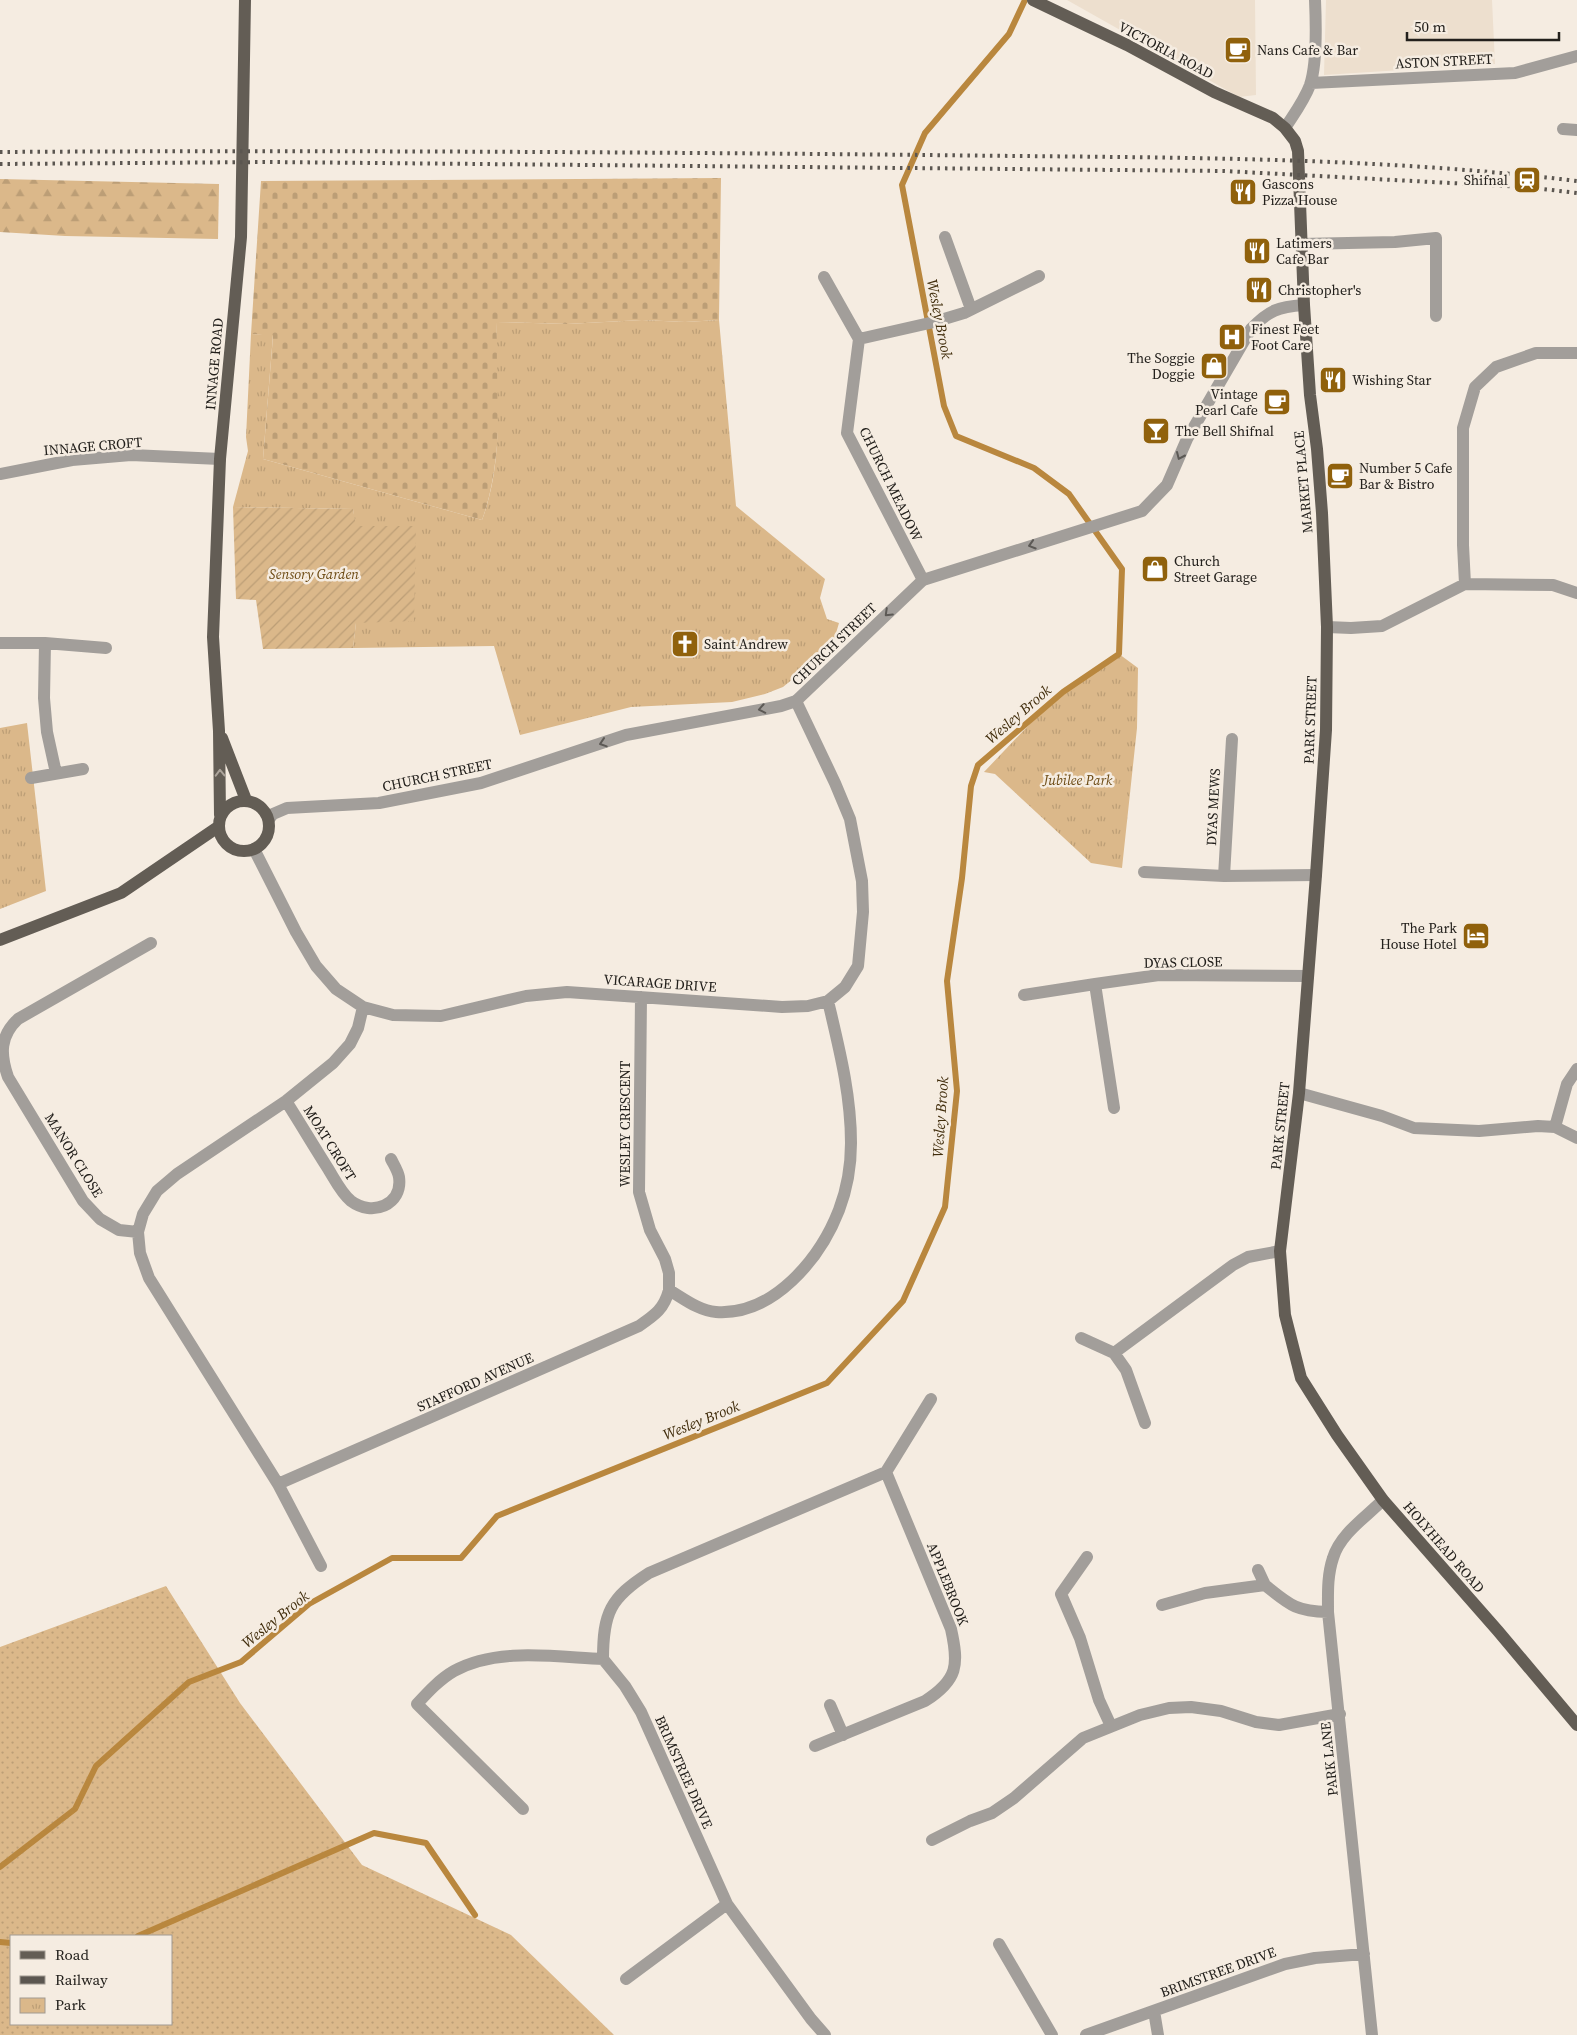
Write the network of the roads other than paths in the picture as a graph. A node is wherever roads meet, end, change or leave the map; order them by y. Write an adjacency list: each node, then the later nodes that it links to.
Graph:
1 (244, 0): 18 (main road, INNAGE ROAD)
2 (1315, 0): 5 (street)
3 (1037, 2): 6 (main road, VICTORIA ROAD)
4 (1577, 56): 5 (street, ASTON STREET)
5 (1310, 83): 6 (street)
6 (1285, 128): 10 (main road, MARKET PLACE)
7 (1563, 130): 8 (street)
8 (1577, 130)
9 (945, 237): 14 (street)
10 (1301, 244): 13 (main road, MARKET PLACE); 15 (street)
11 (1039, 276): 14 (street)
12 (824, 277): 16 (street)
13 (1304, 305): 20 (street, CHURCH STREET, one-way to 20); 23 (main road, MARKET PLACE)
14 (971, 309): 16 (street)
15 (1436, 316)
16 (858, 339): 20 (street, CHURCH MEADOW)
17 (1577, 353): 21 (street)
18 (220, 459): 19 (street, INNAGE CROFT); 28 (main road, INNAGE ROAD)
19 (0, 474)
20 (923, 580): 27 (street, CHURCH STREET, one-way to 27)
21 (1465, 584): 22 (street); 23 (street)
22 (1577, 593)
23 (1327, 627): 38 (main road, PARK STREET)
24 (45, 642): 25 (street); 26 (street); 31 (street)
25 (0, 643)
26 (106, 648)
27 (796, 701): 34 (street, CHURCH STREET, one-way to 34); 46 (street, VICARAGE DRIVE)
28 (219, 731): 33 (main road); 35 (main road, one-way to 28)
29 (1232, 739): 39 (street, DYAS MEWS)
30 (83, 769): 31 (street)
31 (56, 773): 32 (street)
32 (32, 778)
33 (246, 800): 34 (main road); 35 (main road)
34 (269, 819): 36 (main road)
35 (219, 821): 36 (main road); 40 (main road)
36 (254, 850): 47 (street, VICARAGE DRIVE)
37 (1144, 872): 39 (street)
38 (1316, 875): 39 (street); 42 (main road, PARK STREET)
39 (1224, 876)
40 (0, 940)
41 (151, 943): 55 (street, MANOR CLOSE)
42 (1308, 976): 43 (street, DYAS CLOSE); 49 (main road, PARK STREET)
43 (1096, 984): 44 (street, DYAS CLOSE); 51 (street)
44 (1024, 995)
45 (641, 997): 46 (street, VICARAGE DRIVE); 47 (street, VICARAGE DRIVE); 57 (street, WESLEY CRESCENT)
46 (828, 1001): 57 (street)
47 (363, 1007): 50 (street)
48 (1577, 1068): 52 (street)
49 (1299, 1093): 52 (street); 56 (main road, PARK STREET)
50 (286, 1101): 54 (street, MOAT CROFT); 55 (street)
51 (1114, 1108)
52 (1555, 1127): 53 (street)
53 (1577, 1138)
54 (391, 1159)
55 (138, 1232): 64 (street)
56 (1280, 1251): 59 (street); 60 (main road, PARK STREET)
57 (668, 1290): 64 (street, STAFFORD AVENUE)
58 (1081, 1338): 59 (street)
59 (1114, 1353): 62 (street)
60 (1301, 1378): 65 (main road, HOLYHEAD ROAD)
61 (930, 1400): 63 (street)
62 (1145, 1422)
63 (886, 1472): 72 (street); 77 (street, APPLEBROOK)
64 (278, 1484): 67 (street)
65 (1383, 1500): 71 (street, PARK LANE); 75 (main road, HOLYHEAD ROAD)
66 (1087, 1557): 76 (street)
67 (321, 1566)
68 (1258, 1570): 69 (street)
69 (1265, 1585): 70 (street); 71 (street)
70 (1162, 1605)
71 (1328, 1612): 74 (street, PARK LANE)
72 (603, 1658): 79 (street); 81 (street, BRIMSTREE DRIVE)
73 (830, 1705): 77 (street)
74 (1340, 1714): 76 (street); 83 (street, PARK LANE)
75 (1577, 1725)
76 (1111, 1726): 80 (street)
77 (843, 1735): 78 (street, APPLEBROOK)
78 (815, 1746)
79 (523, 1809)
80 (932, 1840)
81 (727, 1904): 84 (street); 86 (street, BRIMSTREE DRIVE)
82 (999, 1944): 87 (street)
83 (1364, 1954): 85 (street, BRIMSTREE DRIVE); 90 (street, PARK LANE)
84 (626, 1979)
85 (1154, 2011): 88 (street, BRIMSTREE DRIVE); 89 (street)
86 (826, 2035)
87 (1052, 2035)
88 (1086, 2035)
89 (1158, 2035)
90 (1372, 2035)

